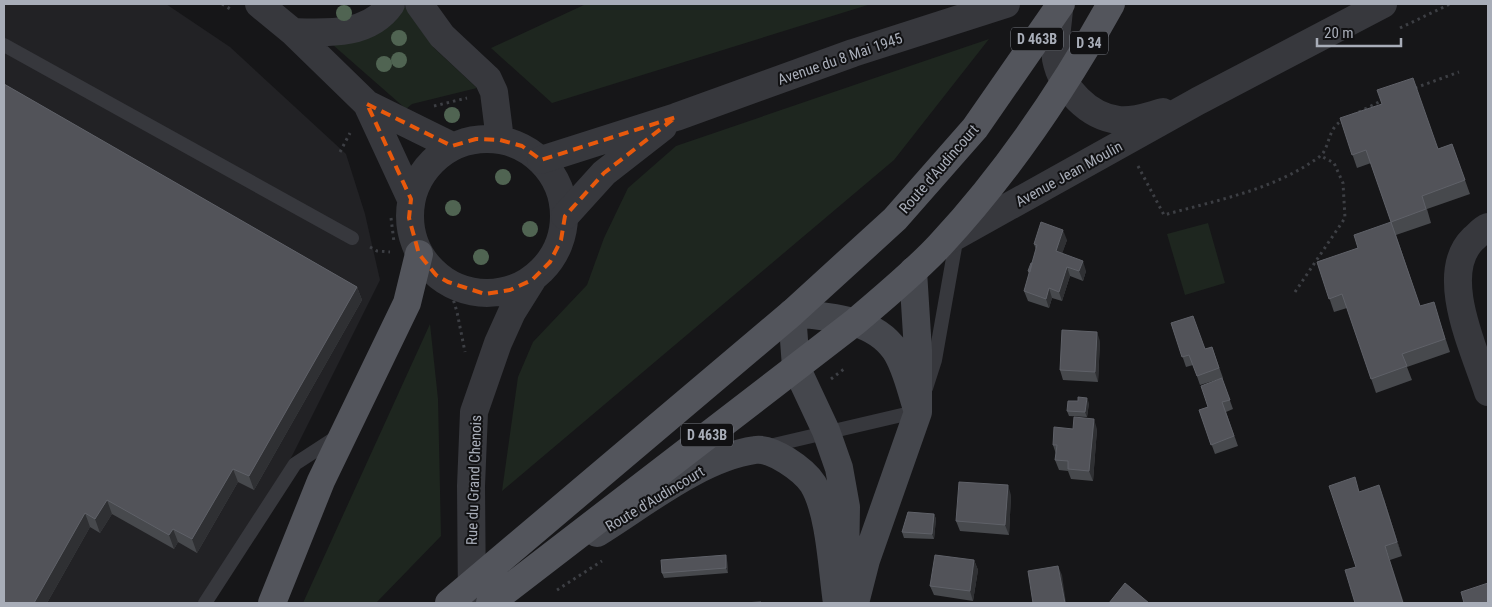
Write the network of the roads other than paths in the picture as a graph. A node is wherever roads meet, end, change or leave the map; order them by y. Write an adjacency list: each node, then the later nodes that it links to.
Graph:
1 (259, 4): 8 (street)
2 (391, 4): 8 (street)
3 (419, 4): 14 (street)
4 (1006, 4): 13 (street, Avenue du 8 Mai 1945)
5 (1111, 4): 10 (main road, Route d'Audincourt / D 34)
6 (1383, 4): 11 (street, Avenue Jean Moulin)
7 (1060, 6): 10 (street, Avenue Jean Moulin); 25 (main road, Route d'Audincourt / D 463B)
8 (293, 32): 12 (street)
9 (4, 45): 20 (lane)
10 (1065, 82): 11 (street, Avenue Jean Moulin); 21 (main road, Route d'Audincourt / D 463B)
11 (1198, 101): 21 (street, Avenue Jean Moulin)
12 (367, 104): 15 (street); 17 (street)
13 (676, 117): 16 (street, Avenue du 8 Mai 1945); 18 (street, Avenue du 8 Mai 1945)
14 (500, 140): 15 (street); 16 (street)
15 (452, 146): 17 (street)
16 (541, 160): 18 (street)
17 (401, 206): 22 (street)
18 (565, 216): 24 (street)
19 (1488, 227): 28 (street)
20 (352, 238)
21 (947, 246): 23 (main road, Route d'Audincourt / D 463B); 29 (lane)
22 (403, 250): 24 (street); 30 (main road)
23 (913, 271): 26 (main road, Route d'Audincourt / D 463B); 29 (main road)
24 (532, 280): 37 (street, Rue du Grand Chenois)
25 (792, 313): 26 (main road); 27 (main road); 36 (main road, Route d'Audincourt / D 463B)
26 (855, 322): 27 (main road, Route d'Audincourt / D 463B); 29 (main road)
27 (796, 366): 31 (main road); 33 (main road, Route d'Audincourt / D 463B)
28 (1488, 392)
29 (918, 412): 31 (lane); 40 (main road)
30 (345, 431): 34 (lane); 35 (main road)
31 (826, 431): 32 (lane); 39 (main road)
32 (757, 449): 33 (main road, Route d'Audincourt); 38 (main road)
33 (494, 599)
34 (205, 603)
35 (272, 603)
36 (449, 603)
37 (472, 603)
38 (837, 603)
39 (845, 603)
40 (856, 603)

